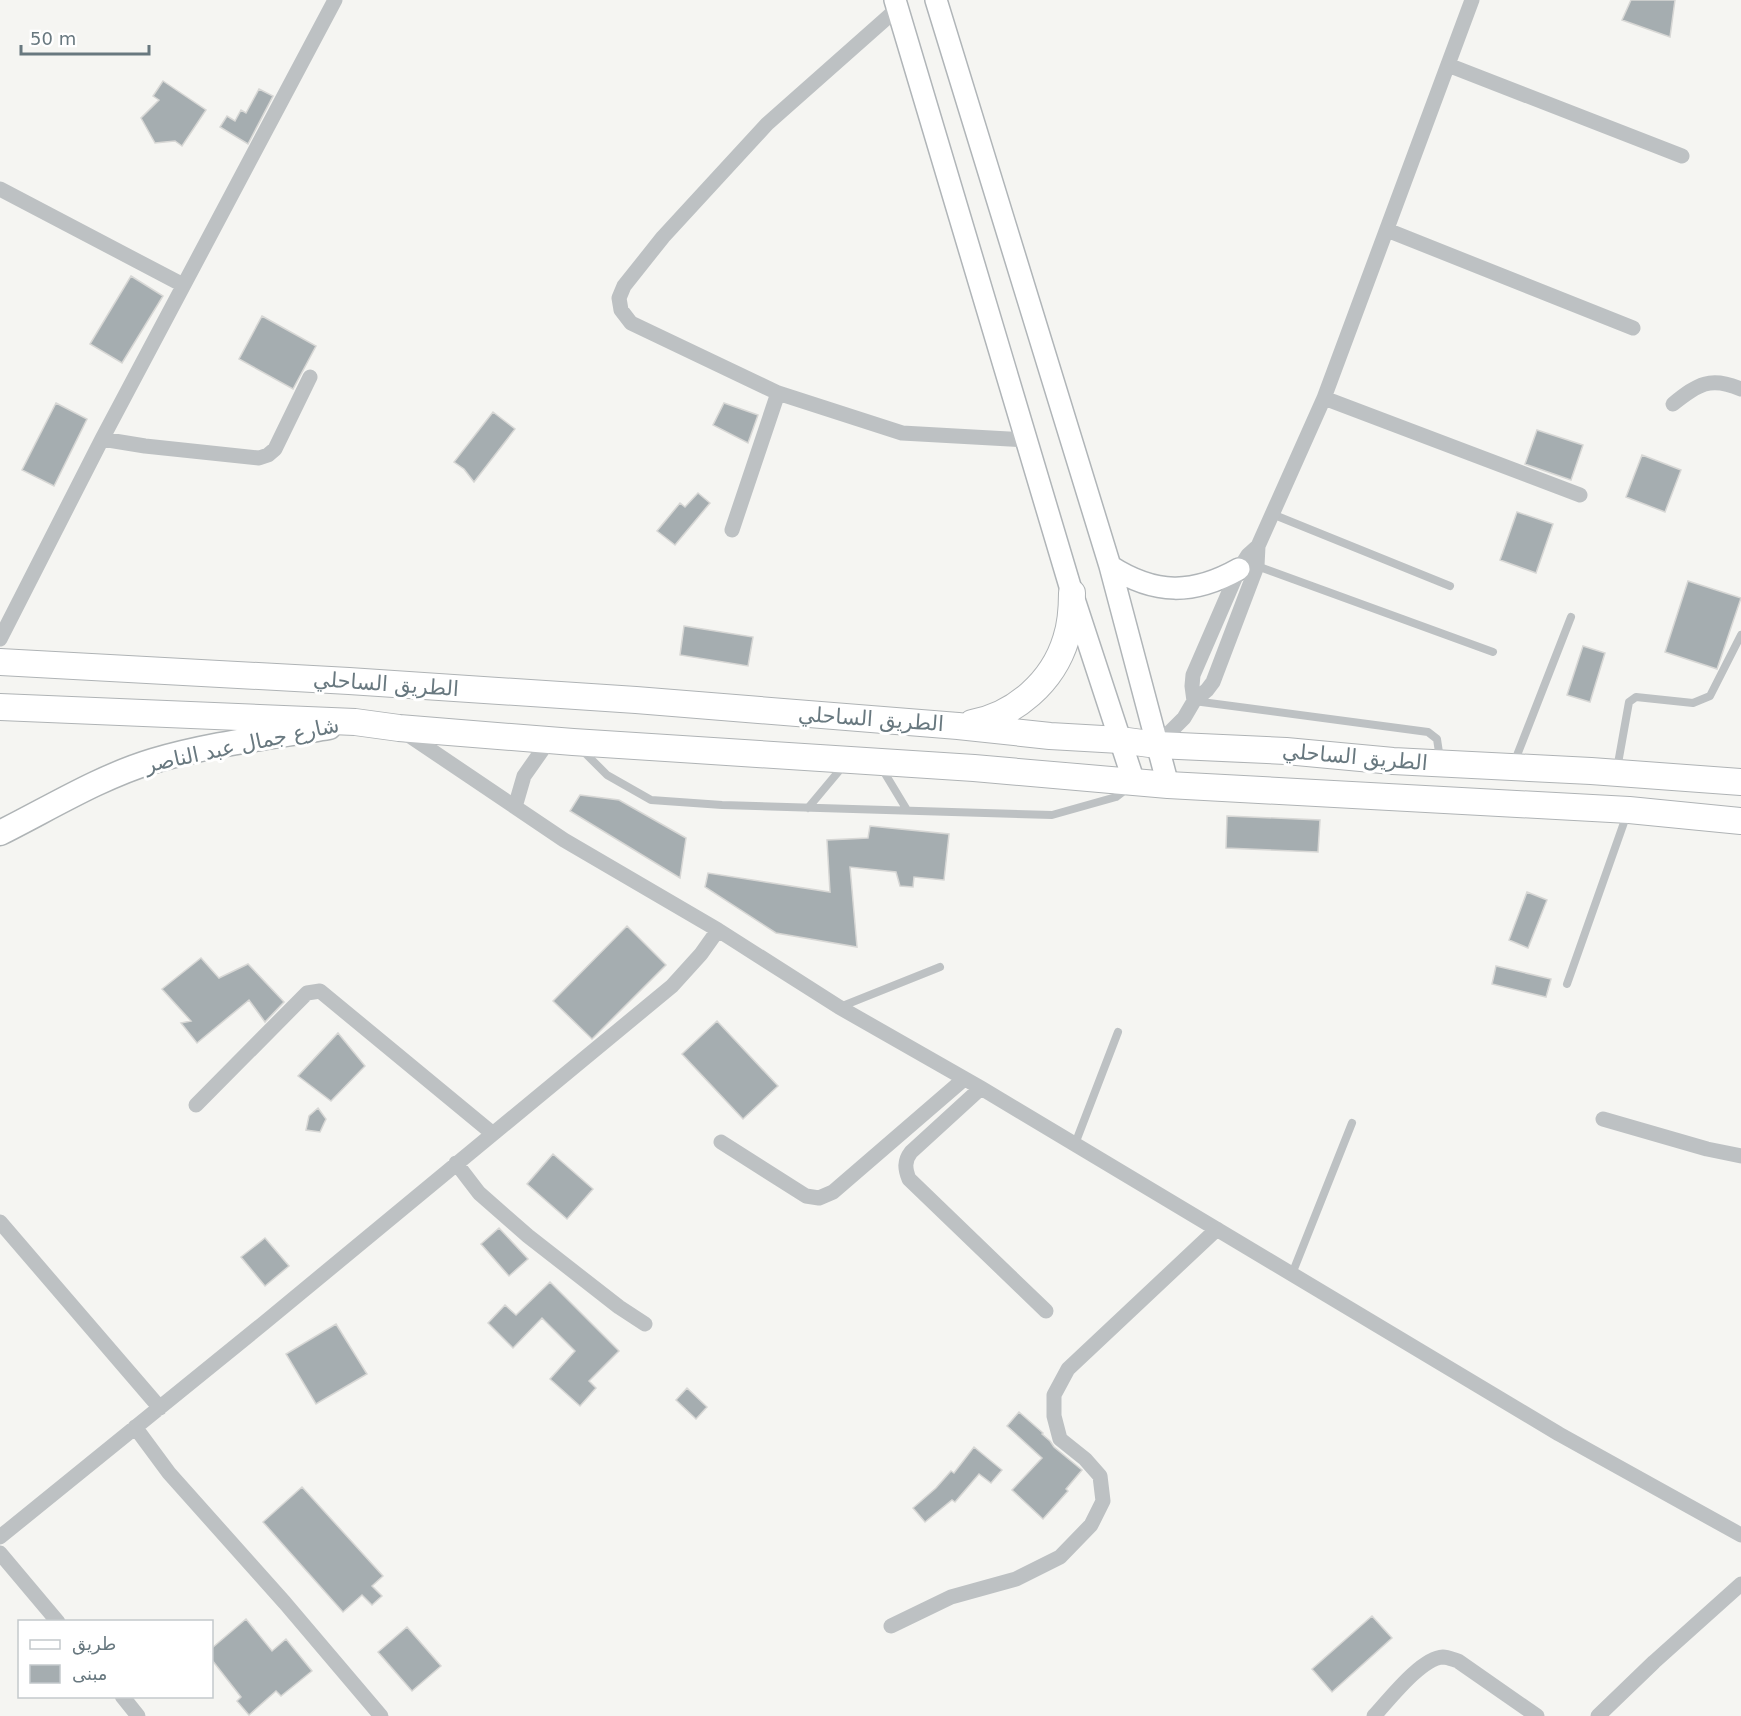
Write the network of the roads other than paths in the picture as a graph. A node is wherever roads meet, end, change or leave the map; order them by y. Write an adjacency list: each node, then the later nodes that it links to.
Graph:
1 (335, 0): 9 (street)
2 (936, 0): 21 (main road)
3 (1472, 0): 5 (street)
4 (896, 4): 13 (street); 17 (main road)
5 (1448, 65): 6 (street); 8 (street)
6 (1682, 156)
7 (0, 189): 9 (street)
8 (1387, 230): 10 (street); 14 (street)
9 (183, 285): 16 (street)
10 (1634, 328)
11 (310, 377): 16 (street)
12 (1741, 388): 15 (street)
13 (778, 393): 17 (street); 20 (street)
14 (1324, 399): 18 (street); 19 (street)
15 (1673, 404)
16 (102, 439): 27 (street)
17 (1028, 440): 24 (main road)
18 (1580, 495)
19 (1272, 514): 22 (street); 23 (lane)
20 (732, 530)
21 (1110, 566): 22 (main road); 37 (main road)
22 (1248, 568): 28 (lane); 30 (street); 30 (street)
23 (1450, 586)
24 (1072, 593): 33 (highway); 36 (main road)
25 (1571, 617): 41 (lane)
26 (1741, 635): 42 (lane)
27 (0, 639)
28 (1493, 652)
29 (0, 662): 33 (highway, الطريق الساحلي)
30 (1194, 701): 37 (street); 40 (lane)
31 (0, 708): 32 (highway, الطريق الساحلي)
32 (355, 723): 34 (highway, الطريق الساحلي); 51 (main road, شارع جمال عبد الناصر)
33 (958, 726): 36 (highway, الطريق الساحلي)
34 (399, 728): 35 (highway, الطريق الساحلي); 46 (street)
35 (562, 740): 38 (highway, الطريق الساحلي); 46 (street); 47 (lane)
36 (1120, 740): 37 (highway, الطريق الساحلي); 43 (main road)
37 (1157, 745): 40 (highway, الطريق الساحلي); 45 (main road)
38 (848, 760): 39 (highway, الطريق الساحلي); 47 (lane)
39 (877, 761): 43 (highway, الطريق الساحلي); 48 (lane)
40 (1440, 763): 41 (highway, الطريق الساحلي)
41 (1513, 767): 42 (highway, الطريق الساحلي)
42 (1617, 773): 44 (highway, الطريق الساحلي)
43 (1134, 782): 45 (highway, الطريق الساحلي); 48 (lane)
44 (1741, 782)
45 (1168, 785): 49 (highway, الطريق الساحلي)
46 (515, 807): 52 (street)
47 (808, 808): 48 (lane)
48 (907, 810)
49 (1629, 810): 50 (highway, الطريق الساحلي); 54 (lane)
50 (1741, 821)
51 (0, 833)
52 (718, 930): 55 (street); 62 (street)
53 (940, 967): 55 (lane)
54 (1567, 984)
55 (839, 1007): 57 (street)
56 (1118, 1032): 64 (lane)
57 (964, 1078): 58 (street); 63 (street)
58 (981, 1088): 64 (street); 70 (street)
59 (196, 1106): 62 (street)
60 (1603, 1119): 65 (street)
61 (1352, 1124): 69 (lane)
62 (492, 1133): 66 (street)
63 (721, 1142)
64 (1075, 1144): 68 (street)
65 (1741, 1156)
66 (456, 1163): 71 (street); 72 (street)
67 (0, 1222): 72 (street)
68 (1217, 1229): 69 (street); 79 (street)
69 (1292, 1274): 74 (street)
70 (1046, 1311)
71 (645, 1324)
72 (160, 1407): 73 (street)
73 (135, 1427): 75 (street); 82 (street)
74 (1741, 1535)
75 (0, 1537)
76 (0, 1553): 78 (street)
77 (1741, 1584): 85 (street)
78 (56, 1620)
79 (891, 1626)
80 (124, 1698): 81 (street)
81 (138, 1716)
82 (381, 1716)
83 (1374, 1716): 84 (street)
84 (1537, 1716)
85 (1598, 1716)

